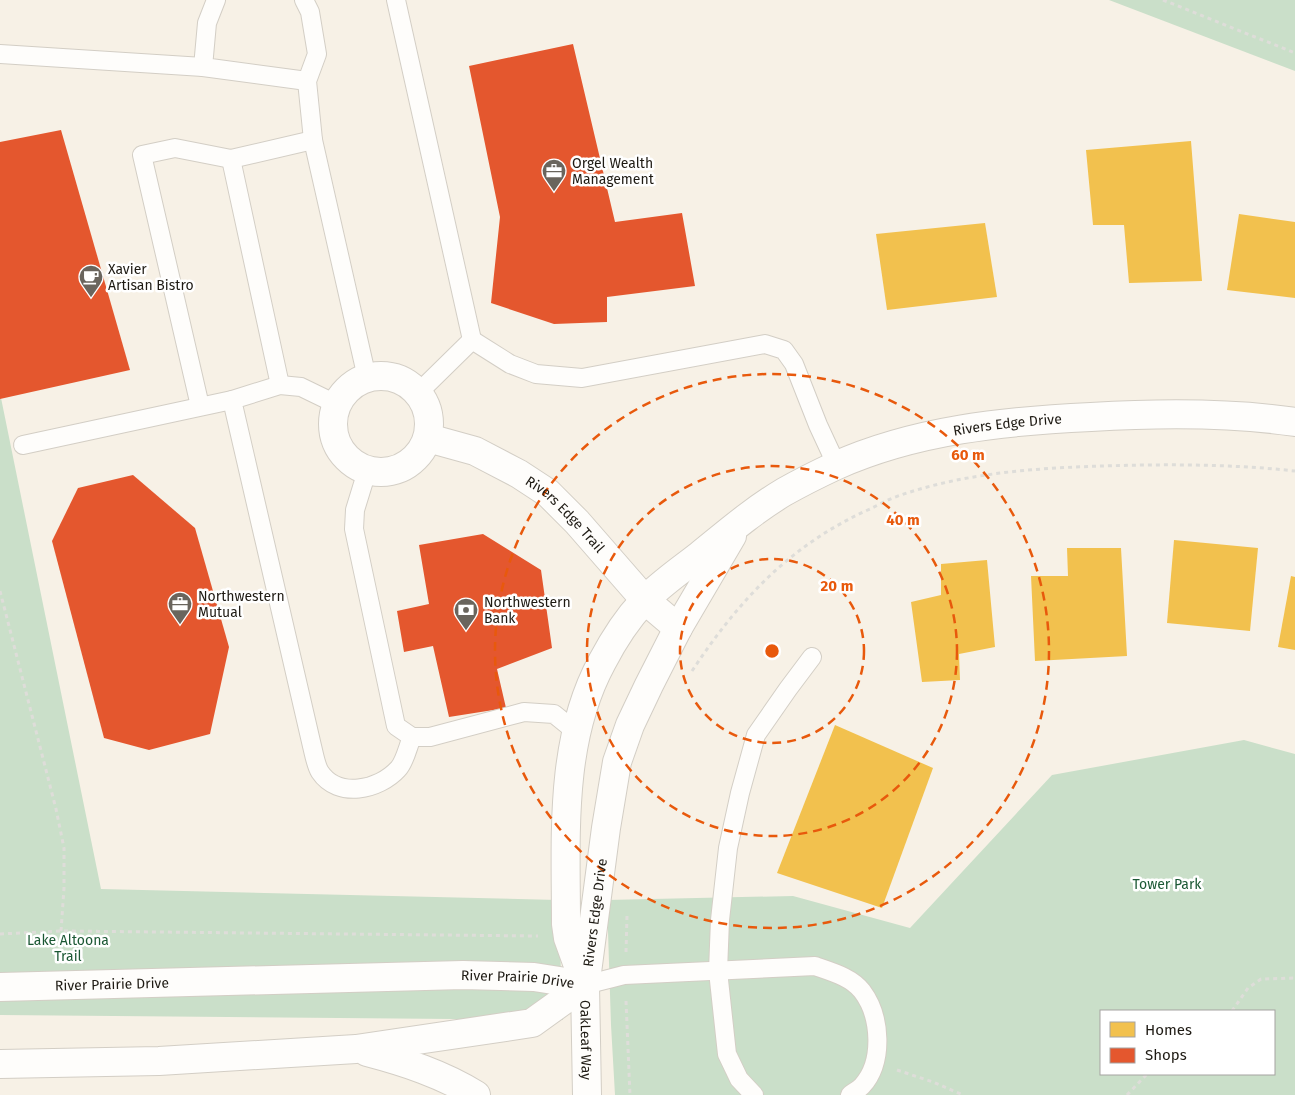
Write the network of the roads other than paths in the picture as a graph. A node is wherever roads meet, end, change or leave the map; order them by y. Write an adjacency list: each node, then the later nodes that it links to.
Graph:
1 (216, 0): 5 (lane)
2 (304, 0): 6 (lane)
3 (399, 0): 9 (lane)
4 (0, 54): 5 (lane)
5 (203, 67): 6 (lane)
6 (307, 82): 7 (lane)
7 (313, 140): 8 (lane); 10 (lane)
8 (231, 159): 11 (lane); 15 (lane)
9 (472, 340): 12 (lane); 19 (lane)
10 (367, 378): 12 (street); 14 (street)
11 (280, 385): 13 (lane); 14 (lane)
12 (418, 393): 17 (street)
13 (232, 400): 15 (lane); 26 (lane)
14 (336, 404): 20 (street)
15 (200, 406): 18 (lane)
16 (1295, 422): 19 (street, Rivers Edge Drive)
17 (428, 438): 20 (street); 22 (street, Rivers Edge Trail)
18 (23, 445)
19 (837, 466): 21 (street, Rivers Edge Drive)
20 (367, 471): 26 (lane)
21 (740, 522): 22 (street, Rivers Edge Drive); 23 (street, Rivers Edge Drive)
22 (645, 600): 23 (street, Rivers Edge Trail); 25 (street, Rivers Edge Drive)
23 (678, 628): 27 (street, Rivers Edge Drive)
24 (812, 657): 28 (lane)
25 (575, 731): 26 (lane); 27 (street, Rivers Edge Drive)
26 (412, 737)
27 (580, 938): 29 (street, Rivers Edge Drive)
28 (718, 970): 29 (lane); 35 (lane); 36 (lane)
29 (585, 985): 30 (street, River Prairie Drive); 31 (street, River Prairie Drive); 34 (street, OakLeaf Way)
30 (0, 987)
31 (356, 1049): 32 (street, River Prairie Drive); 33 (street)
32 (0, 1064)
33 (476, 1095)
34 (587, 1095)
35 (754, 1095)
36 (850, 1095)

